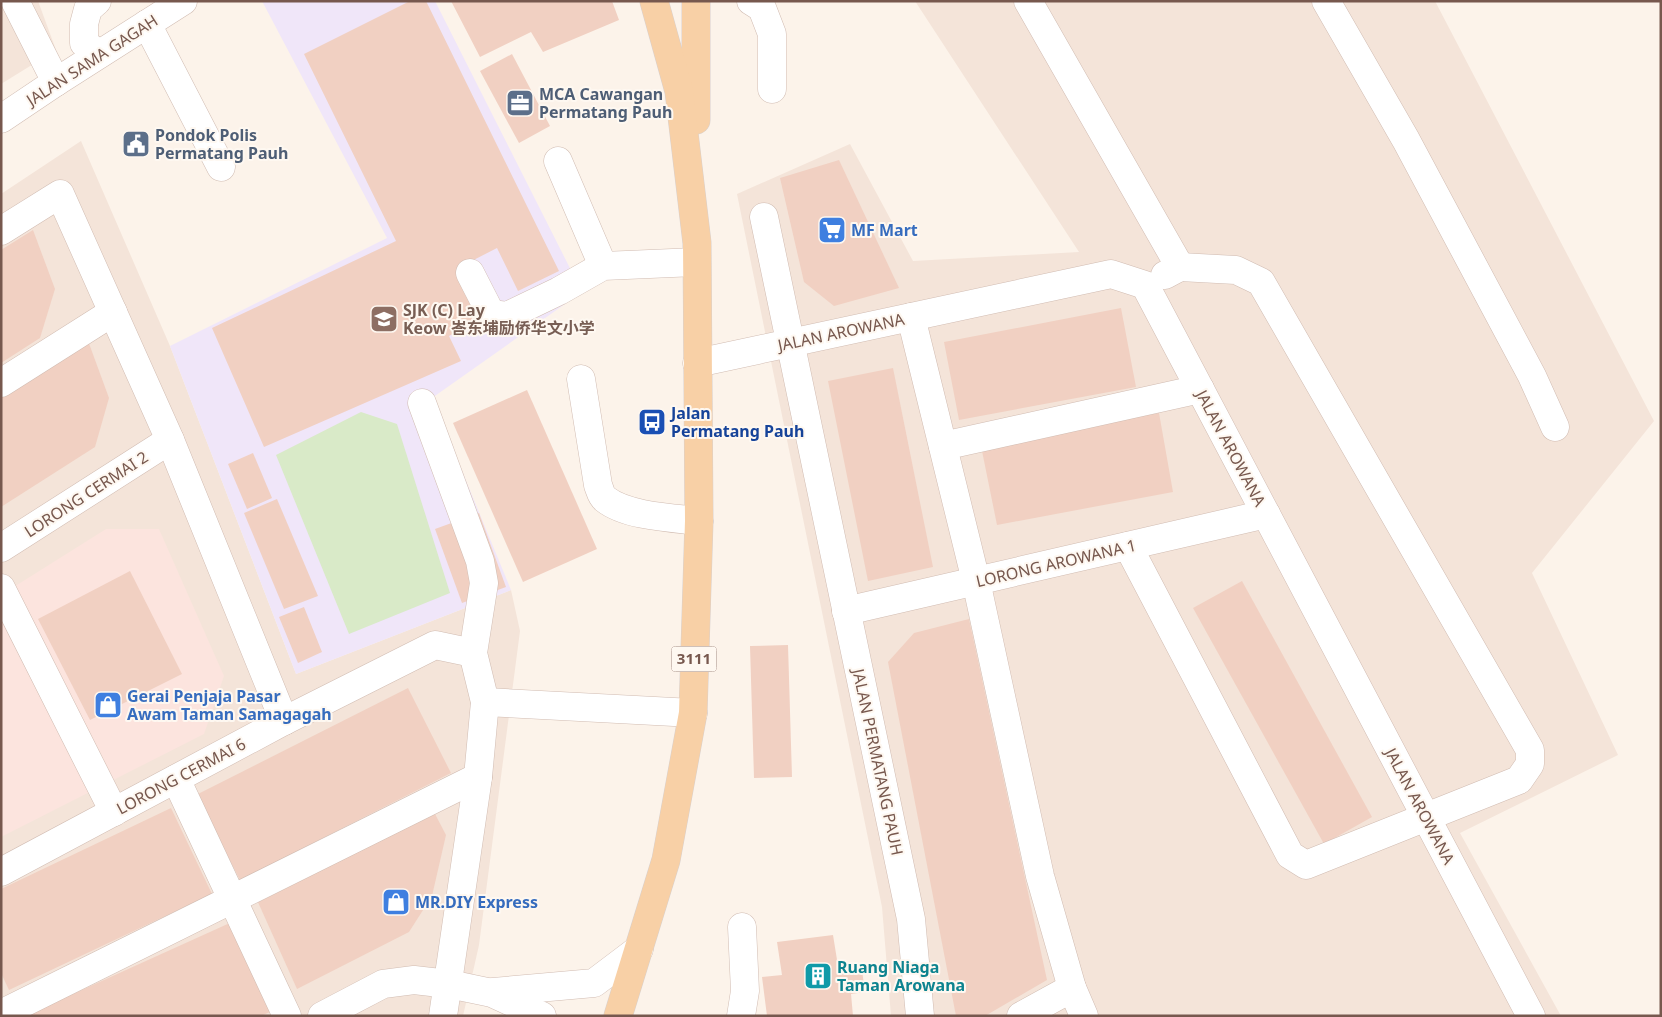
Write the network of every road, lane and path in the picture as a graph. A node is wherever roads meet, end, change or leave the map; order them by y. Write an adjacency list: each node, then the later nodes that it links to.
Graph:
1 (15, 1): 11 (street)
2 (97, 1): 10 (street)
3 (183, 1): 9 (street, JALAN SAMA GAGAH)
4 (654, 1): 18 (main road, 3111)
5 (696, 1): 18 (main road)
6 (751, 1): 12 (street)
7 (1028, 1): 20 (street)
8 (1326, 1): 31 (street)
9 (147, 24): 10 (street, JALAN SAMA GAGAH); 15 (street)
10 (99, 54): 11 (street, JALAN SAMA GAGAH)
11 (56, 82): 13 (street, JALAN SAMA GAGAH)
12 (772, 89)
13 (1, 120)
14 (558, 162): 19 (street)
15 (221, 167)
16 (764, 217): 25 (street, JALAN PERMATANG PAUH)
17 (1, 231): 23 (street)
18 (696, 252): 19 (street); 26 (main road, 3111)
19 (604, 266): 21 (street)
20 (1180, 267): 22 (street); 48 (street)
21 (470, 272)
22 (1145, 285): 24 (street, JALAN AROWANA); 29 (street, JALAN AROWANA)
23 (113, 312): 28 (street); 32 (street)
24 (911, 317): 25 (street, JALAN AROWANA); 33 (street)
25 (790, 343): 26 (street, JALAN AROWANA); 40 (street, JALAN PERMATANG PAUH)
26 (697, 363): 35 (main road, 3111)
27 (581, 379): 35 (street)
28 (1, 384)
29 (1200, 389): 33 (street); 34 (street, JALAN AROWANA)
30 (422, 403): 41 (street)
31 (1555, 427)
32 (170, 440): 37 (street, LORONG CERMAI 2); 44 (street)
33 (943, 446): 38 (street)
34 (1266, 514): 36 (street, LORONG AROWANA 1); 48 (street, JALAN AROWANA)
35 (699, 521): 43 (main road, 3111)
36 (1128, 546): 38 (street, LORONG AROWANA 1); 48 (street)
37 (1, 548)
38 (976, 581): 40 (street, LORONG AROWANA 1); 54 (street)
39 (1, 588): 47 (street)
40 (846, 610): 63 (street, JALAN PERMATANG PAUH)
41 (473, 653): 42 (street); 44 (street, LORONG CERMAI 6)
42 (485, 702): 43 (street); 45 (street)
43 (693, 714): 52 (main road, 3111)
44 (284, 721): 46 (street, LORONG CERMAI 6)
45 (478, 776): 50 (street); 53 (street)
46 (176, 779): 47 (street, LORONG CERMAI 6); 50 (street)
47 (114, 812): 49 (street, LORONG CERMAI 6)
48 (1426, 818): 66 (street, JALAN AROWANA)
49 (1, 872)
50 (233, 899): 57 (street); 58 (street)
51 (742, 927): 62 (street)
52 (639, 949): 55 (street); 56 (main road, 3111)
53 (449, 984): 55 (street); 59 (street); 60 (street)
54 (1072, 988): 64 (street); 65 (street)
55 (492, 992): 61 (street)
56 (622, 1011)
57 (1, 1014)
58 (287, 1016)
59 (322, 1016)
60 (443, 1016)
61 (542, 1016)
62 (740, 1016)
63 (920, 1016)
64 (1021, 1016)
65 (1084, 1016)
66 (1531, 1016)

